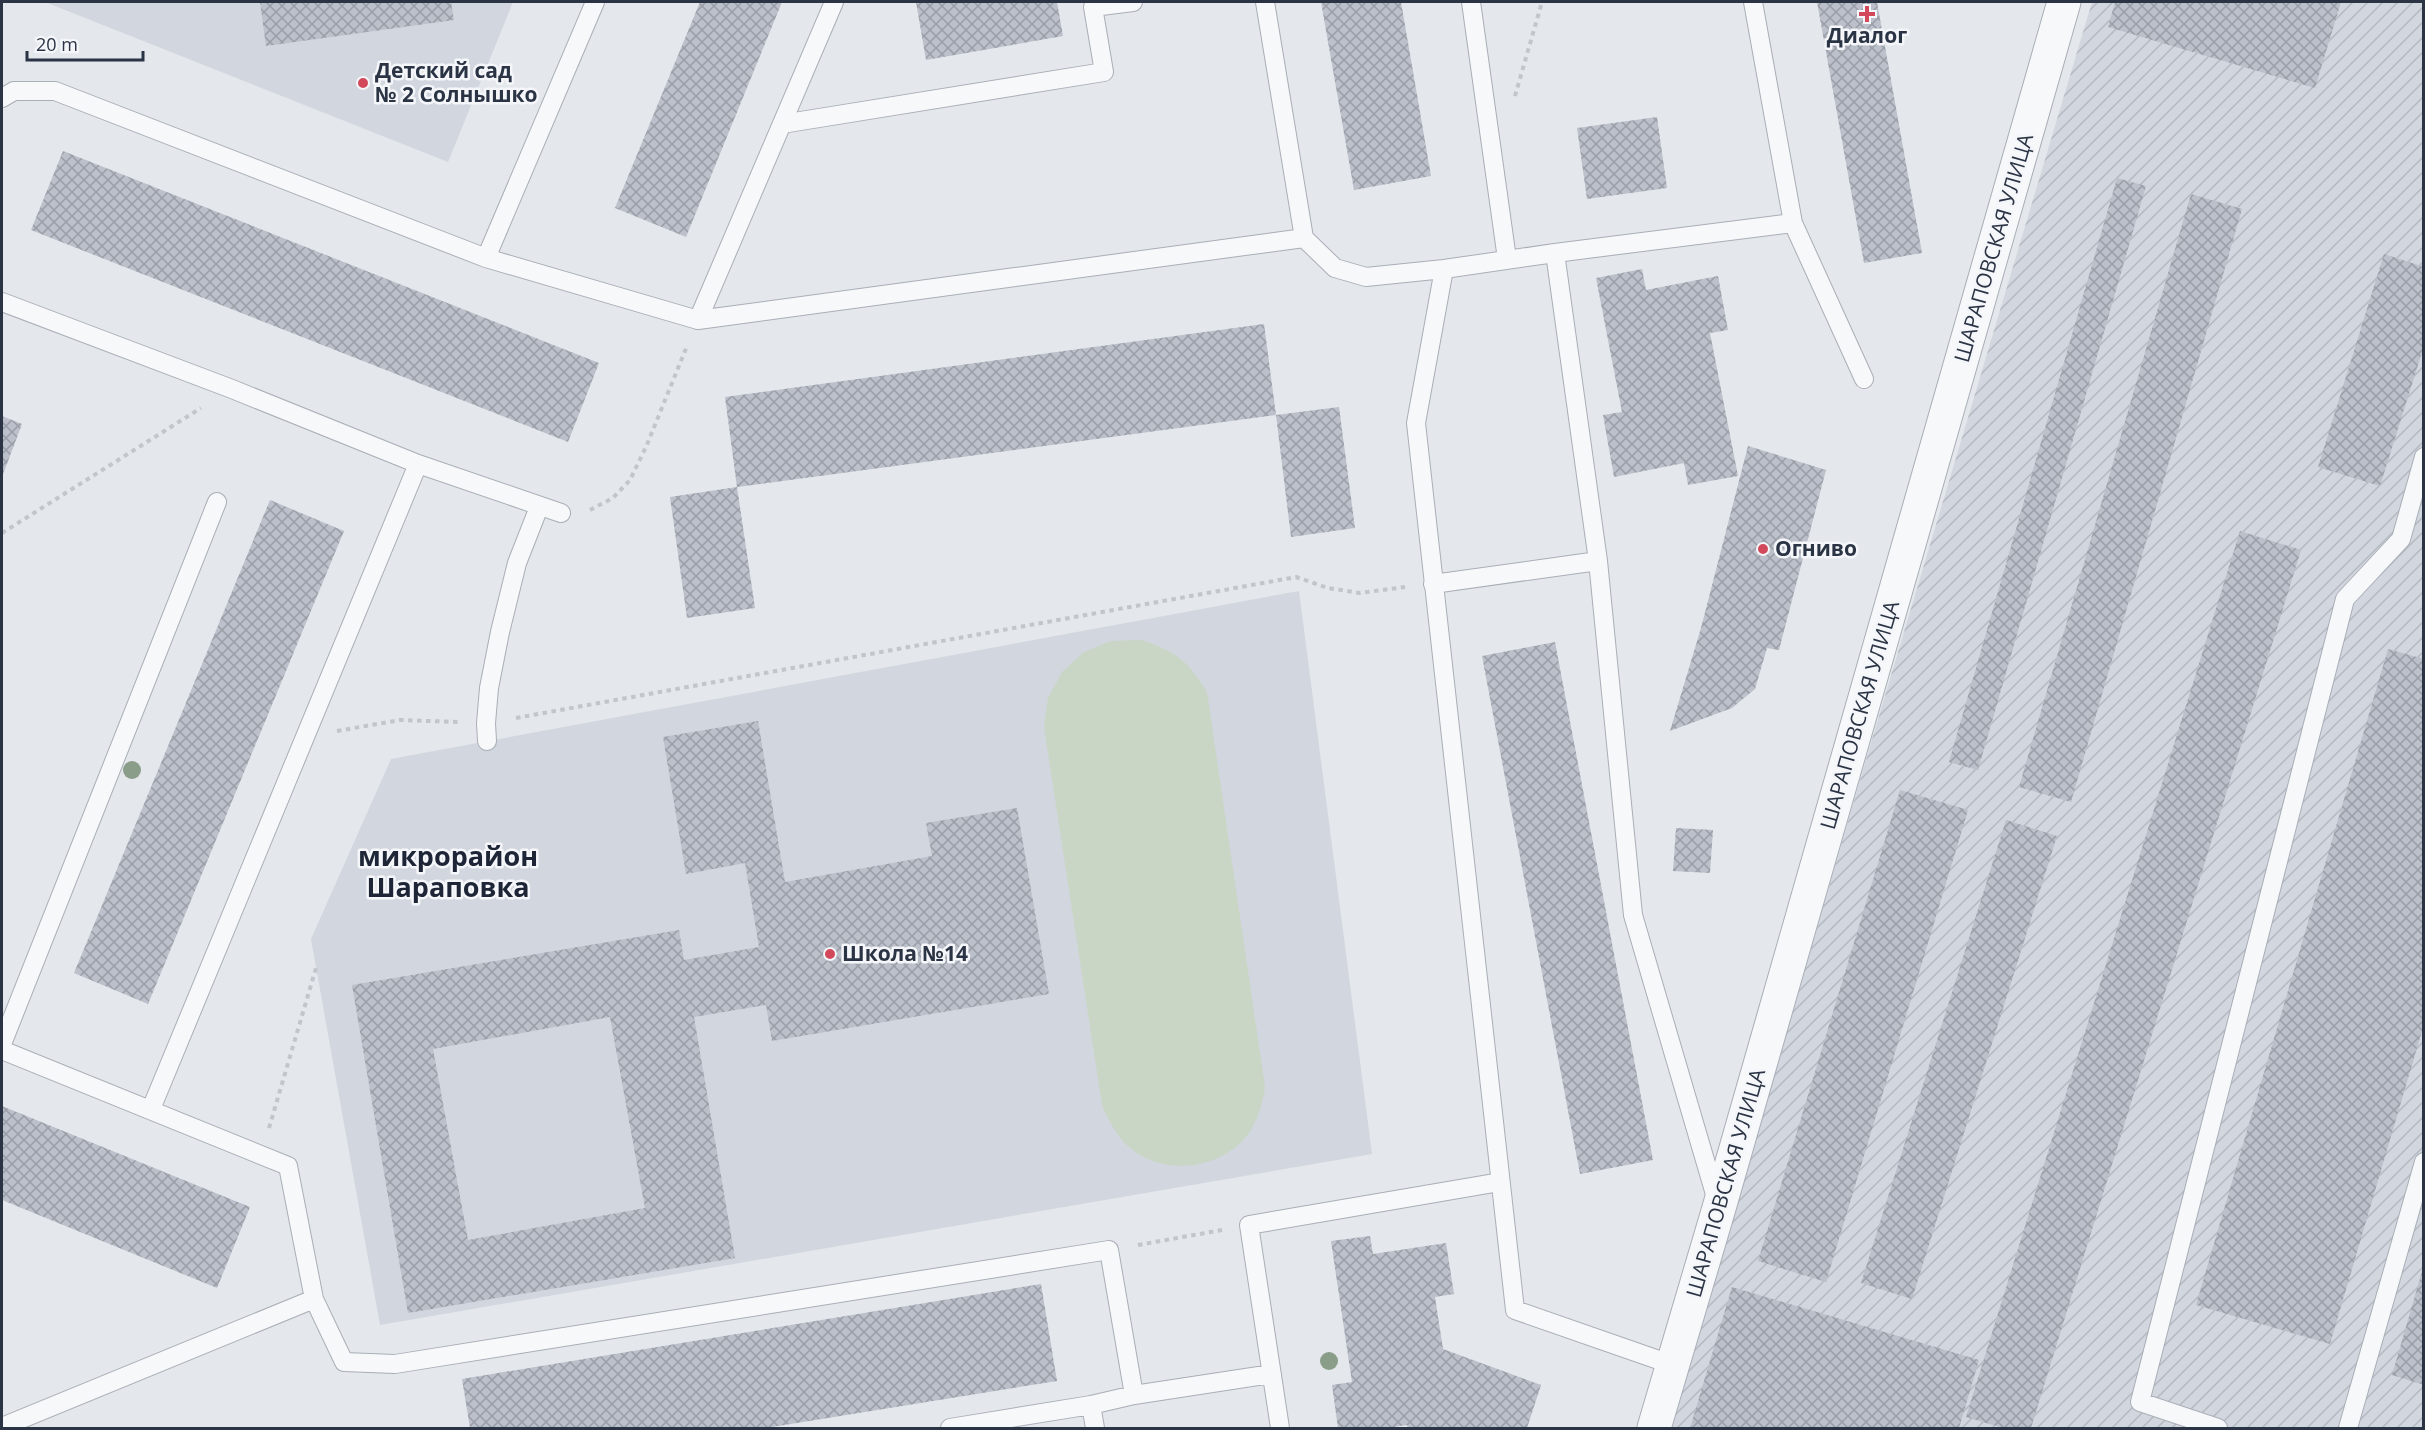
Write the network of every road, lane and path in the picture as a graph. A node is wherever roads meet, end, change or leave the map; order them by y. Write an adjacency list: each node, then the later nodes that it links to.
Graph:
1 (595, 2): 13 (lane)
2 (834, 2): 9 (lane)
3 (1133, 2): 9 (lane)
4 (1265, 2): 11 (lane)
5 (1471, 2): 14 (lane)
6 (1753, 2): 10 (lane)
7 (2064, 2): 37 (street, ШАРАПОВСКАЯ УЛИЦА)
8 (2, 98): 13 (lane)
9 (782, 124): 17 (lane)
10 (1793, 223): 12 (lane); 18 (lane)
11 (1304, 238): 15 (lane); 17 (lane)
12 (1555, 253): 14 (lane); 26 (lane)
13 (486, 258): 17 (lane)
14 (1507, 259): 15 (lane)
15 (1444, 269): 27 (lane)
16 (2, 302): 19 (lane)
17 (698, 320): 24 (path)
18 (1864, 379)
19 (232, 389): 21 (lane); 25 (path)
20 (2424, 457): 50 (lane)
21 (418, 464): 23 (lane); 29 (lane)
22 (217, 502): 31 (lane)
23 (539, 507): 24 (lane); 28 (lane)
24 (561, 513)
25 (2, 533)
26 (1598, 561): 27 (lane); 37 (lane)
27 (1433, 584): 28 (path); 36 (lane)
28 (486, 732): 29 (path)
29 (305, 737): 33 (lane)
30 (316, 968): 34 (path)
31 (2, 1044)
32 (2, 1050): 33 (lane)
33 (151, 1109): 34 (lane)
34 (261, 1154): 40 (lane)
35 (2424, 1162): 51 (lane)
36 (1500, 1182): 38 (lane); 41 (lane)
37 (1719, 1208): 41 (street, ШАРАПОВСКАЯ УЛИЦА)
38 (1250, 1225): 39 (path); 42 (lane)
39 (1109, 1250): 40 (lane); 43 (lane)
40 (314, 1299): 45 (lane)
41 (1672, 1365): 49 (street, ШАРАПОВСКАЯ УЛИЦА)
42 (1272, 1374): 43 (lane); 48 (lane)
43 (1134, 1395): 44 (lane)
44 (1091, 1405): 46 (lane); 47 (lane)
45 (2, 1427)
46 (950, 1428)
47 (1095, 1428)
48 (1280, 1428)
49 (1654, 1428)
50 (2218, 1428)
51 (2348, 1428)

